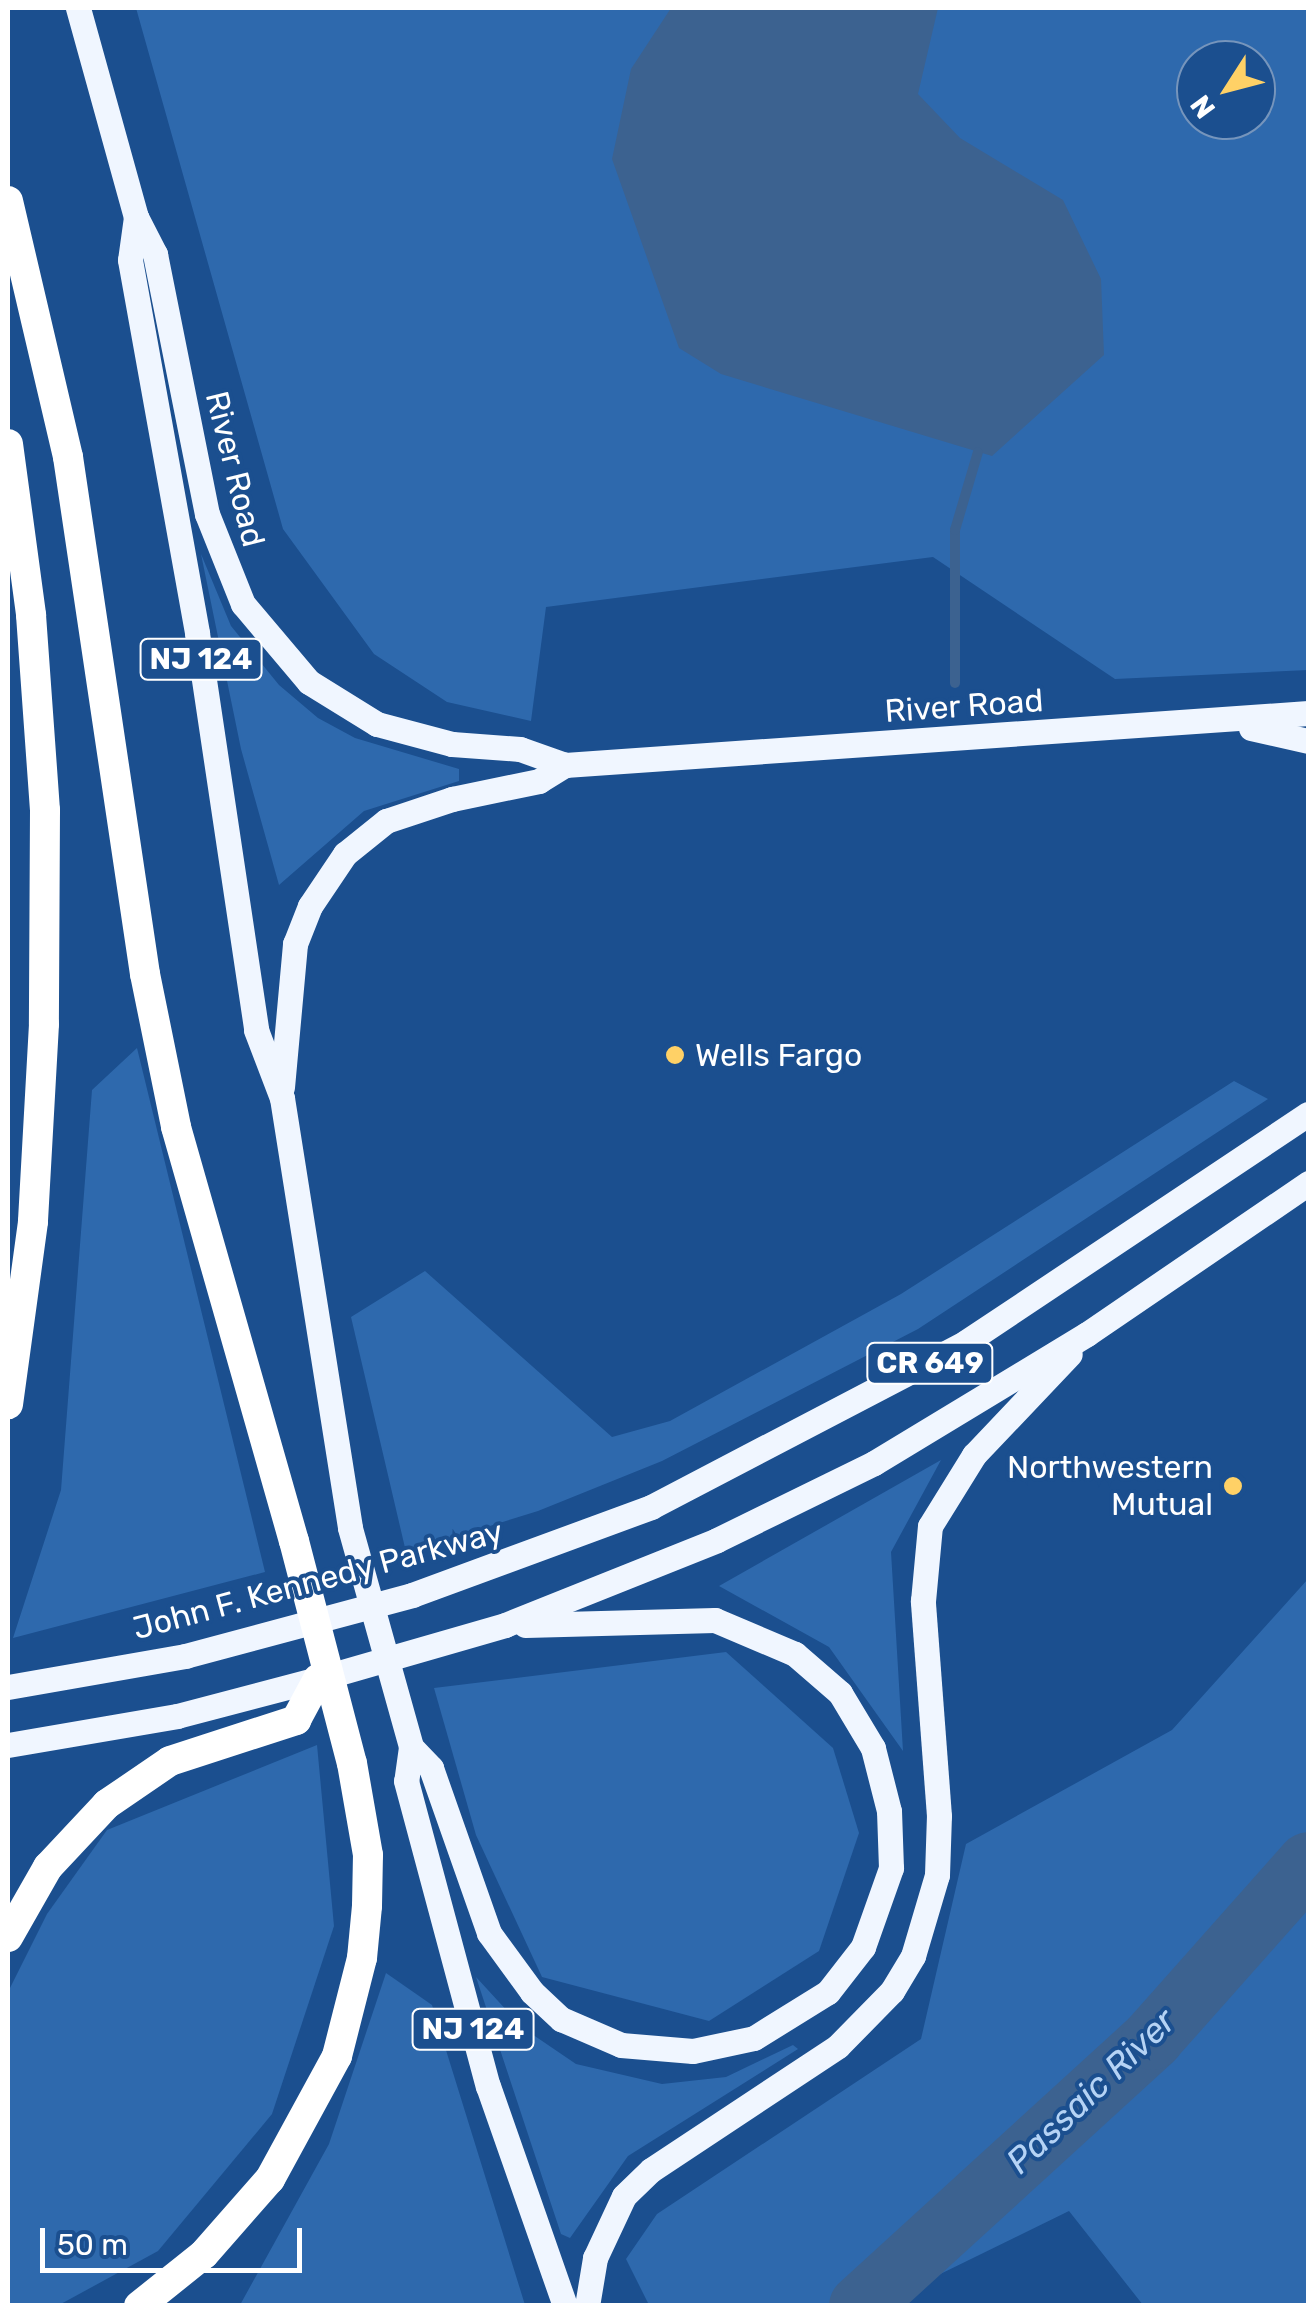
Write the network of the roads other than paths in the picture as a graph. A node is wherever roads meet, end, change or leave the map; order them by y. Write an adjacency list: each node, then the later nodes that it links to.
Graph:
1 (78, 8): 3 (main road, NJ 124)
2 (8, 200): 20 (highway, bridge)
3 (136, 217): 8 (main road, River Road); 9 (main road, NJ 124)
4 (8, 444): 13 (highway)
5 (1308, 713): 6 (main road, River Road)
6 (1186, 721): 7 (main road); 8 (main road, River Road)
7 (1308, 741)
8 (565, 764): 9 (main road, River Road)
9 (282, 1098): 18 (main road, NJ 124, bridge)
10 (1308, 1114): 16 (main road, John F. Kennedy Parkway / CR 649)
11 (1308, 1183): 12 (main road, CR 649)
12 (1088, 1334): 14 (main road, CR 649); 22 (main road)
13 (8, 1404)
14 (505, 1626): 15 (main road, CR 649); 18 (main road)
15 (318, 1680): 17 (main road, CR 649); 19 (highway)
16 (8, 1687)
17 (8, 1745)
18 (411, 1747): 21 (main road, NJ 124)
19 (8, 1937)
20 (139, 2306)
21 (565, 2306)
22 (587, 2306)

